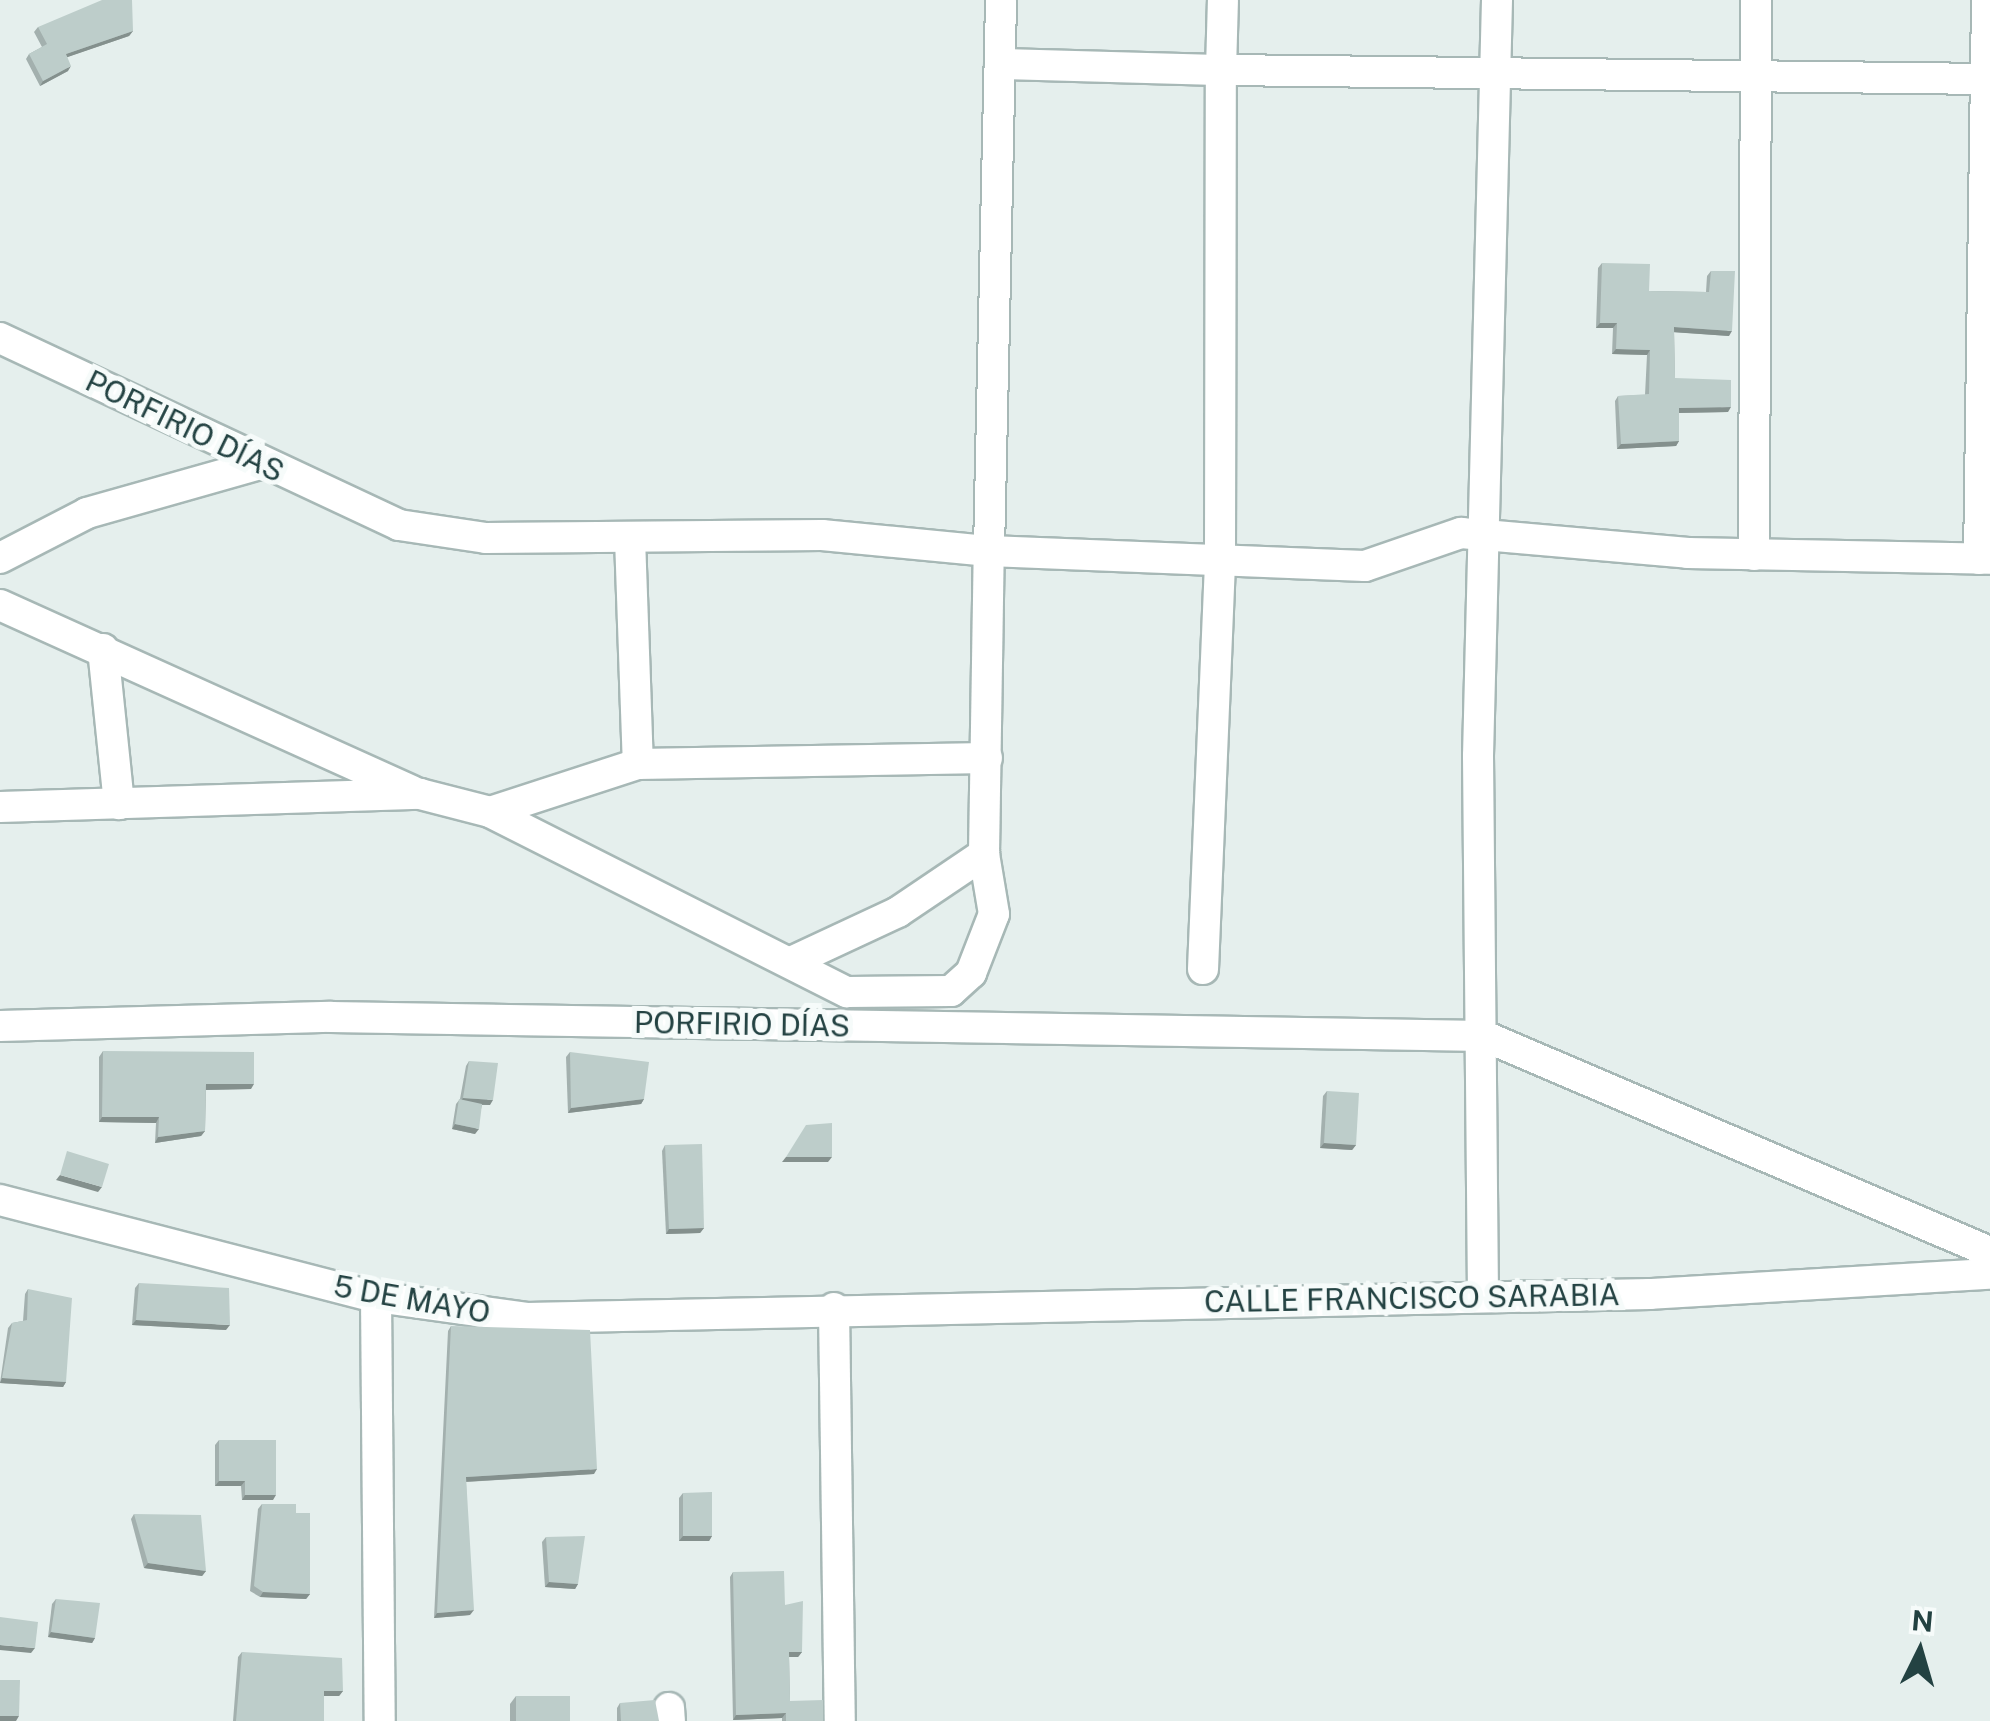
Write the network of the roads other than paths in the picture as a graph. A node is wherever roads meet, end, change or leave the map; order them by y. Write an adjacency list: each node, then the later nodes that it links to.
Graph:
1 (1001, 0): 6 (street)
2 (1224, 0): 7 (street)
3 (1497, 0): 8 (street)
4 (1756, 0): 9 (street)
5 (1987, 0): 10 (street)
6 (1000, 64): 7 (street); 15 (street)
7 (1221, 70): 8 (street); 17 (street)
8 (1496, 70): 9 (street); 14 (street)
9 (1754, 74): 10 (street); 16 (street)
10 (1987, 79): 19 (street)
11 (0, 338): 12 (street, PORFIRIO DÍAS)
12 (264, 463): 13 (street, PORFIRIO DÍAS); 18 (street)
13 (630, 538): 15 (street, PORFIRIO DÍAS); 23 (street)
14 (1482, 538): 16 (street, PORFIRIO DÍAS); 17 (street, PORFIRIO DÍAS); 32 (street)
15 (978, 551): 17 (street, PORFIRIO DÍAS); 22 (street)
16 (1754, 555): 19 (street, PORFIRIO DÍAS)
17 (1220, 557): 30 (street)
18 (0, 558)
19 (1985, 558)
20 (0, 605): 21 (street)
21 (103, 649): 24 (street); 25 (street)
22 (987, 758): 23 (street); 28 (street)
23 (638, 764): 27 (street)
24 (420, 794): 25 (street); 27 (street)
25 (120, 804): 26 (street)
26 (0, 807)
27 (490, 812): 29 (street)
28 (984, 854): 29 (street); 29 (street)
29 (793, 961)
30 (1202, 969)
31 (0, 1026): 32 (street, PORFIRIO DÍAS)
32 (1484, 1036): 34 (street); 36 (street)
33 (0, 1200): 37 (street, 5 DE MAYO)
34 (1990, 1252)
35 (1990, 1274): 36 (street, CALLE FRANCISCO SARABIA)
36 (1482, 1296): 38 (street, CALLE FRANCISCO SARABIA)
37 (376, 1297): 38 (street, 5 DE MAYO); 39 (street)
38 (834, 1308): 40 (street)
39 (380, 1721)
40 (840, 1721)

